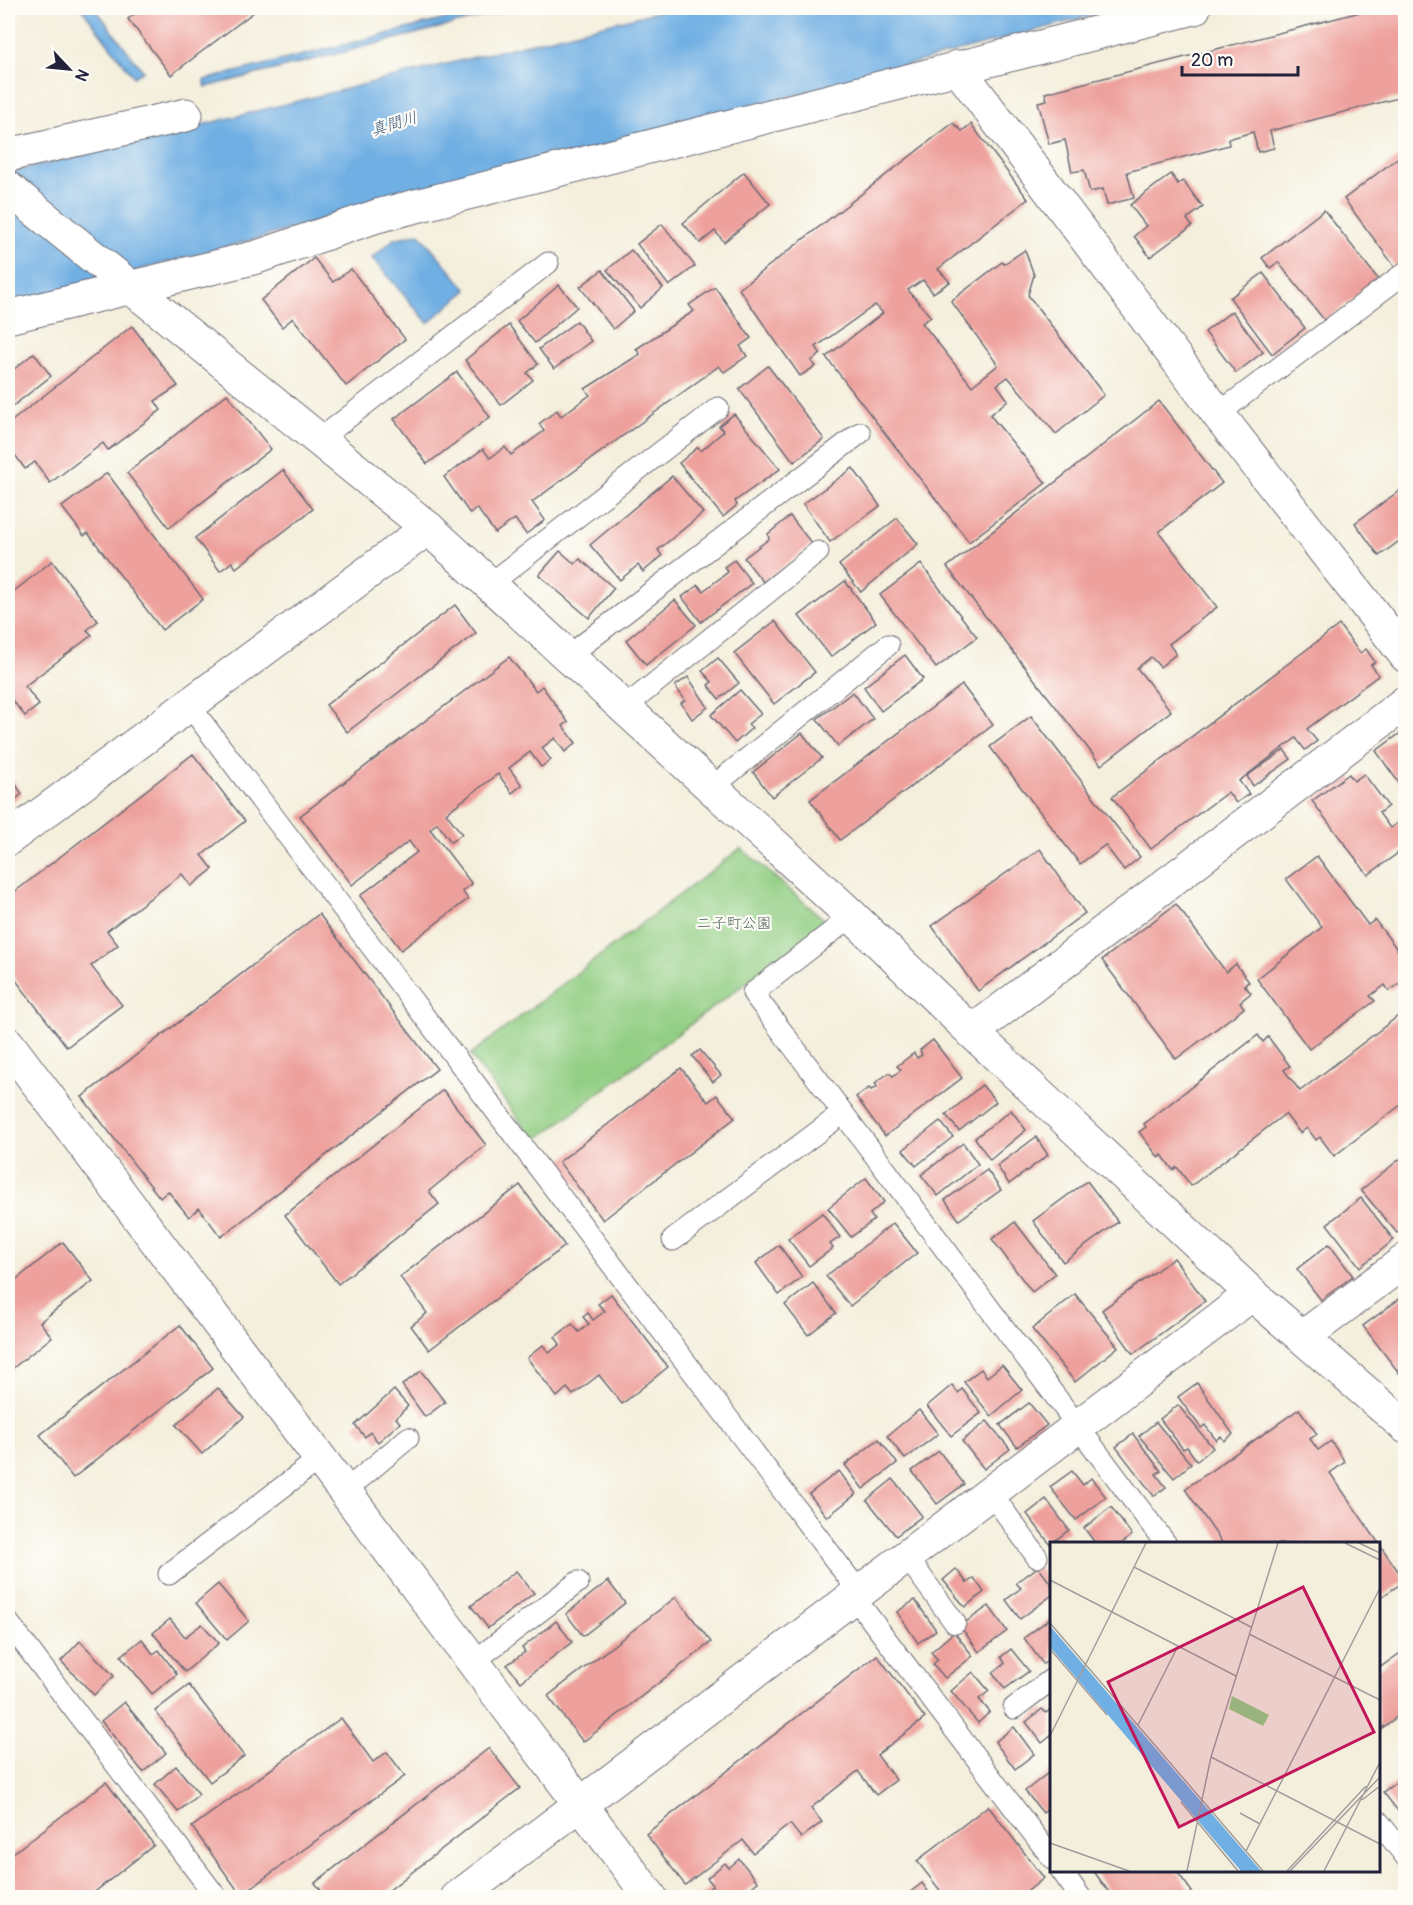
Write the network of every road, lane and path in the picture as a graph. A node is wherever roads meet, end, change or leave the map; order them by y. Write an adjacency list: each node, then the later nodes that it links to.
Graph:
1 (1194, 8): 2 (street)
2 (957, 67): 8 (street); 11 (street)
3 (186, 115): 4 (street)
4 (8, 155)
5 (8, 188): 8 (street)
6 (548, 263): 13 (lane)
7 (1406, 272): 11 (lane)
8 (128, 283): 9 (street); 13 (street)
9 (8, 317)
10 (718, 408): 16 (lane)
11 (1218, 414): 19 (street)
12 (860, 433): 18 (lane)
13 (320, 439): 14 (street)
14 (428, 528): 16 (street); 21 (street)
15 (818, 552): 22 (lane)
16 (490, 584): 18 (street)
17 (888, 645): 23 (lane)
18 (568, 656): 22 (street)
19 (1406, 656)
20 (1406, 702): 26 (street)
21 (189, 705): 24 (street); 44 (lane)
22 (624, 708): 23 (street)
23 (711, 788): 25 (street)
24 (8, 839)
25 (852, 916): 26 (street); 28 (lane)
26 (972, 1032): 31 (street)
27 (8, 1044): 36 (street)
28 (843, 1113): 29 (lane); 34 (lane)
29 (673, 1240)
30 (1406, 1260): 32 (street)
31 (1252, 1294): 32 (street); 34 (street)
32 (1303, 1337): 33 (street)
33 (1406, 1426)
34 (1079, 1427): 38 (street); 39 (lane)
35 (408, 1438): 37 (lane)
36 (319, 1459): 37 (street); 42 (lane)
37 (344, 1492): 47 (street)
38 (991, 1493): 40 (street); 41 (lane)
39 (1165, 1542)
40 (907, 1557): 44 (street); 46 (lane)
41 (1037, 1557)
42 (169, 1574)
43 (578, 1582): 47 (lane)
44 (857, 1595): 50 (street); 52 (lane)
45 (8, 1622): 55 (lane)
46 (955, 1623)
47 (473, 1662): 50 (street)
48 (1050, 1681): 49 (lane)
49 (1014, 1708)
50 (581, 1803): 56 (street); 57 (street)
51 (1380, 1824): 53 (lane)
52 (1050, 1855)
53 (1406, 1857)
54 (1062, 1872): 58 (lane)
55 (217, 1898)
56 (457, 1898)
57 (651, 1898)
58 (1081, 1898)

